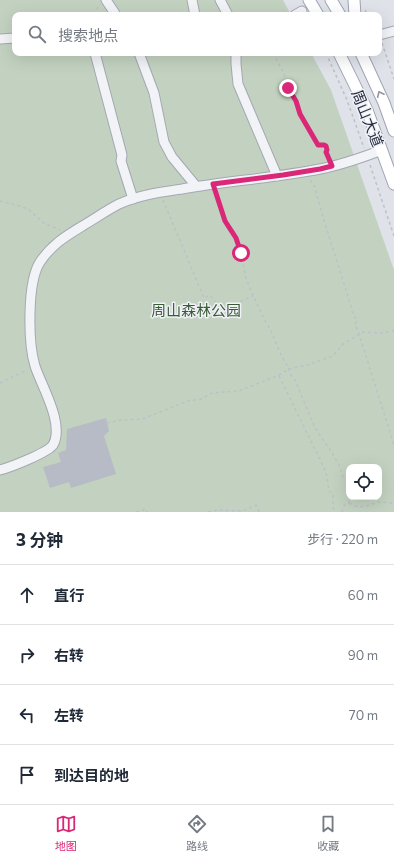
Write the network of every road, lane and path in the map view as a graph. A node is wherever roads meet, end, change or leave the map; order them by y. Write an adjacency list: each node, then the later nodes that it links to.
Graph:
1 (100, 0): 8 (path)
2 (106, 0): 9 (lane)
3 (192, 0): 10 (lane)
4 (220, 0): 11 (lane)
5 (309, 0): 12 (main road)
6 (331, 0): 13 (main road)
7 (354, 0): 14 (main road)
8 (95, 12)
9 (114, 12)
10 (195, 12)
11 (226, 12)
12 (316, 12)
13 (338, 12)
14 (355, 12)
15 (394, 31): 16 (lane)
16 (382, 34)
17 (12, 38): 18 (lane)
18 (0, 39)
19 (382, 44): 27 (path)
20 (96, 56): 38 (lane)
21 (140, 56): 36 (lane)
22 (236, 56): 33 (lane)
23 (275, 56): 31 (path)
24 (327, 56): 30 (path)
25 (340, 56): 29 (main road, 周山大道)
26 (362, 56): 28 (main road, 周山大道, one-way to 26)
27 (394, 79)
28 (394, 131)
29 (382, 150): 30 (lane); 35 (main road, 周山大道)
30 (366, 156): 31 (lane); 40 (path)
31 (332, 166): 32 (lane)
32 (310, 171): 33 (lane); 44 (path)
33 (278, 176): 34 (lane)
34 (213, 184): 36 (lane); 42 (path)
35 (394, 184)
36 (196, 186): 37 (lane)
37 (160, 193): 38 (lane); 42 (path)
38 (133, 199): 41 (lane)
39 (0, 201): 41 (path)
40 (394, 236)
41 (65, 237): 45 (lane)
42 (253, 296): 46 (path)
43 (394, 331): 44 (path)
44 (360, 334): 46 (path); 50 (path)
45 (36, 367): 48 (path); 51 (lane)
46 (289, 369): 47 (path); 52 (path)
47 (279, 375): 49 (path); 60 (path)
48 (0, 384)
49 (107, 423)
50 (394, 445)
51 (0, 470)
52 (346, 480)
53 (350, 500): 54 (path)
54 (349, 503): 55 (path); 61 (path)
55 (394, 503)
56 (136, 512): 57 (path)
57 (147, 512)
58 (208, 512): 59 (path)
59 (259, 512)
60 (335, 512)
61 (342, 512)

